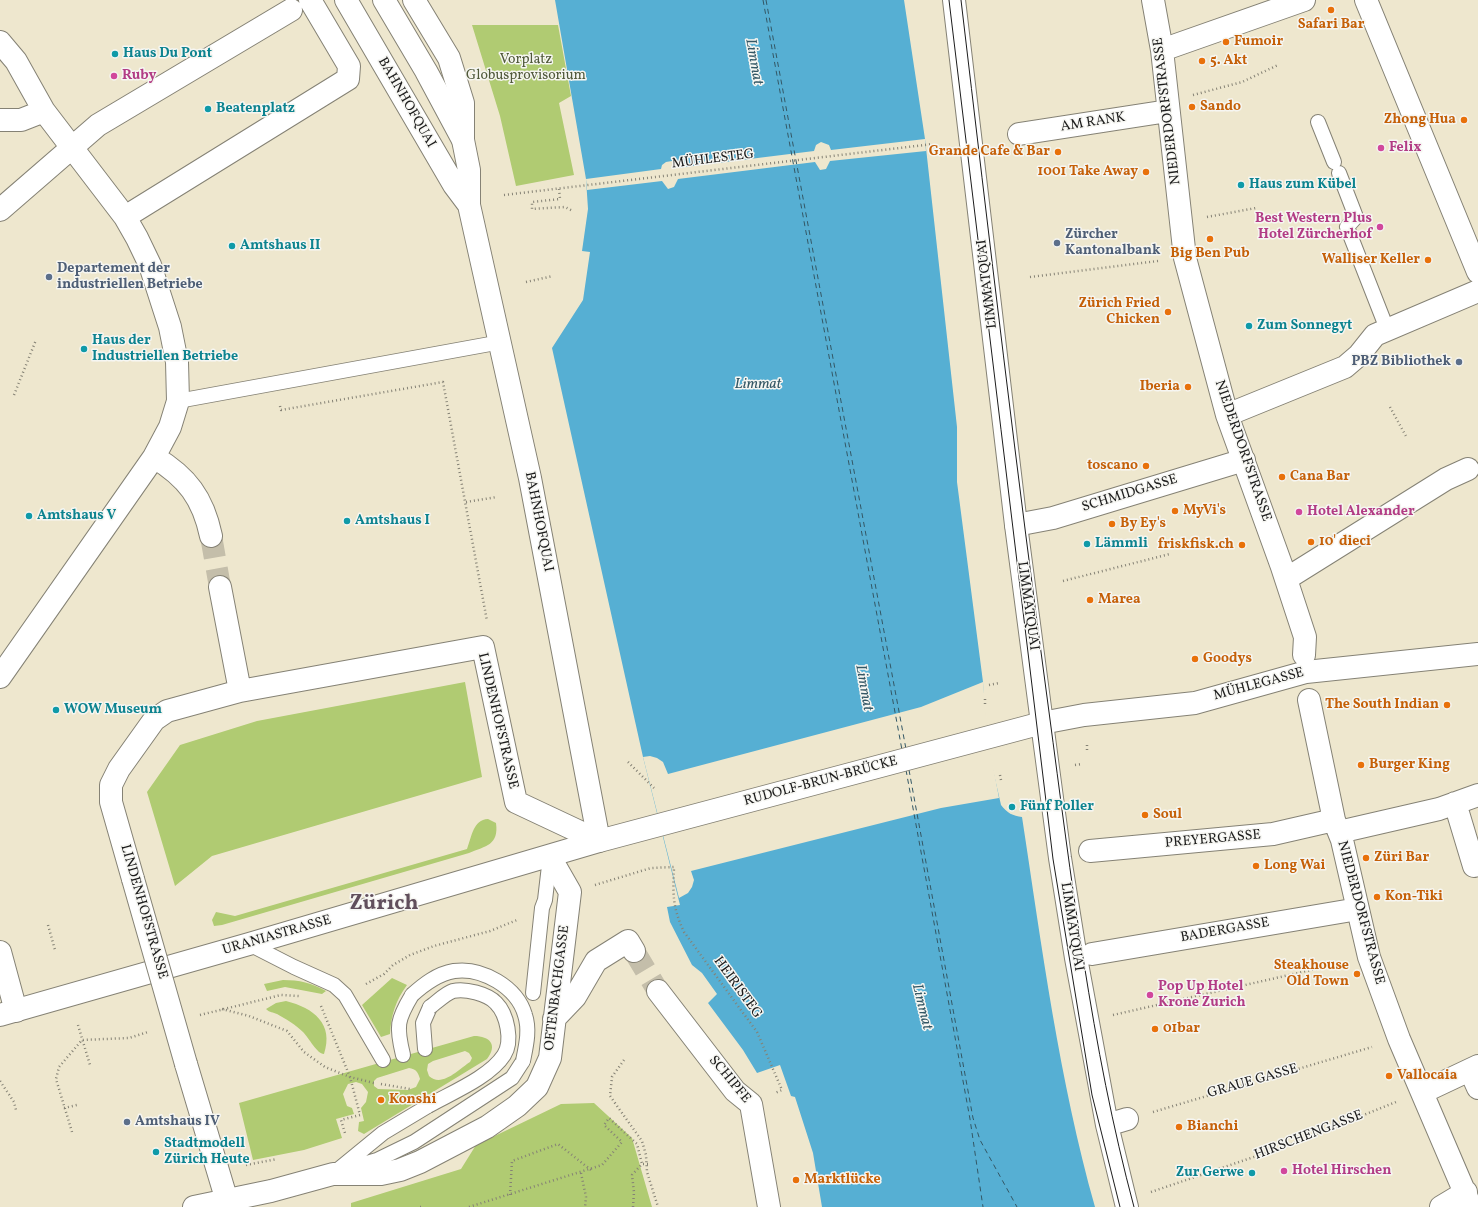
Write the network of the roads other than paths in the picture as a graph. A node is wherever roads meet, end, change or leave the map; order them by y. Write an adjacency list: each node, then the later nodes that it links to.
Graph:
1 (310, 0): 21 (street)
2 (346, 0): 19 (street, BAHNHOFQUAI)
3 (384, 0): 17 (street, BAHNHOFQUAI)
4 (414, 0): 17 (street, BAHNHOFQUAI)
5 (954, 0): 31 (street, LIMMATQUAI)
6 (1153, 0): 11 (street, NIEDERDORFSTRASSE)
7 (1304, 0): 11 (street)
8 (1366, 0): 22 (street)
9 (291, 10): 18 (street)
10 (0, 42): 13 (street)
11 (1162, 50): 12 (street, NIEDERDORFSTRASSE)
12 (1167, 106): 16 (street, AM RANK); 27 (street, NIEDERDORFSTRASSE)
13 (44, 111): 14 (street); 18 (street)
14 (0, 120)
15 (1318, 122): 24 (lane)
16 (1018, 134)
17 (463, 140): 19 (street, BAHNHOFQUAI)
18 (72, 147): 20 (street); 21 (street)
19 (469, 205): 25 (street, BAHNHOFQUAI)
20 (0, 210)
21 (125, 217): 26 (street)
22 (1478, 272)
23 (1478, 291): 24 (street)
24 (1387, 329): 27 (street)
25 (501, 342): 26 (lane); 44 (street, BAHNHOFQUAI)
26 (178, 401): 28 (street)
27 (1227, 415): 29 (street, NIEDERDORFSTRASSE)
28 (154, 457): 32 (street); 37 (street)
29 (1244, 460): 31 (street, SCHMIDGASSE); 33 (street, NIEDERDORFSTRASSE)
30 (1468, 469): 33 (street)
31 (1016, 525): 40 (street, LIMMATQUAI)
32 (211, 536)
33 (1286, 579): 36 (street, NIEDERDORFSTRASSE)
34 (220, 587): 38 (street)
35 (1478, 654): 40 (street, MÜHLEGASSE)
36 (1304, 655)
37 (0, 677)
38 (240, 690): 44 (street, LINDENHOFSTRASSE); 65 (street, LINDENHOFSTRASSE, bridge)
39 (1309, 700): 43 (street, NIEDERDORFSTRASSE)
40 (1042, 723): 44 (street, RUDOLF-BRUN-BRÜCKE); 66 (street, LIMMATQUAI)
41 (1478, 795): 42 (street, PREYERGASSE)
42 (1455, 803): 43 (street, PREYERGASSE); 47 (street)
43 (1337, 826): 45 (street, PREYERGASSE); 48 (street, NIEDERDORFSTRASSE)
44 (599, 842): 46 (street, URANIASTRASSE)
45 (1090, 851)
46 (550, 857): 49 (street, URANIASTRASSE); 54 (lane); 56 (street, OETENBACHGASSE)
47 (1474, 866)
48 (1358, 909): 52 (street, BADERGASSE); 61 (street, NIEDERDORFSTRASSE)
49 (249, 944): 55 (street, URANIASTRASSE); 59 (lane)
50 (634, 950): 56 (street)
51 (0, 952): 55 (street)
52 (1092, 954)
53 (658, 991): 68 (street, SCHIPFE)
54 (533, 993)
55 (8, 1013)
56 (554, 1019): 62 (street, OETENBACHGASSE)
57 (425, 1049): 62 (lane, bridge)
58 (403, 1055): 62 (lane, bridge)
59 (383, 1060)
60 (1475, 1075): 61 (street)
61 (1423, 1092): 64 (street, NIEDERDORFSTRASSE)
62 (333, 1174): 63 (street, OETENBACHGASSE)
63 (273, 1199): 65 (street, OETENBACHGASSE)
64 (1469, 1200): 69 (street)
65 (227, 1201): 67 (street, OETENBACHGASSE)
66 (1132, 1201)
67 (194, 1207)
68 (769, 1207)
69 (1441, 1207)

